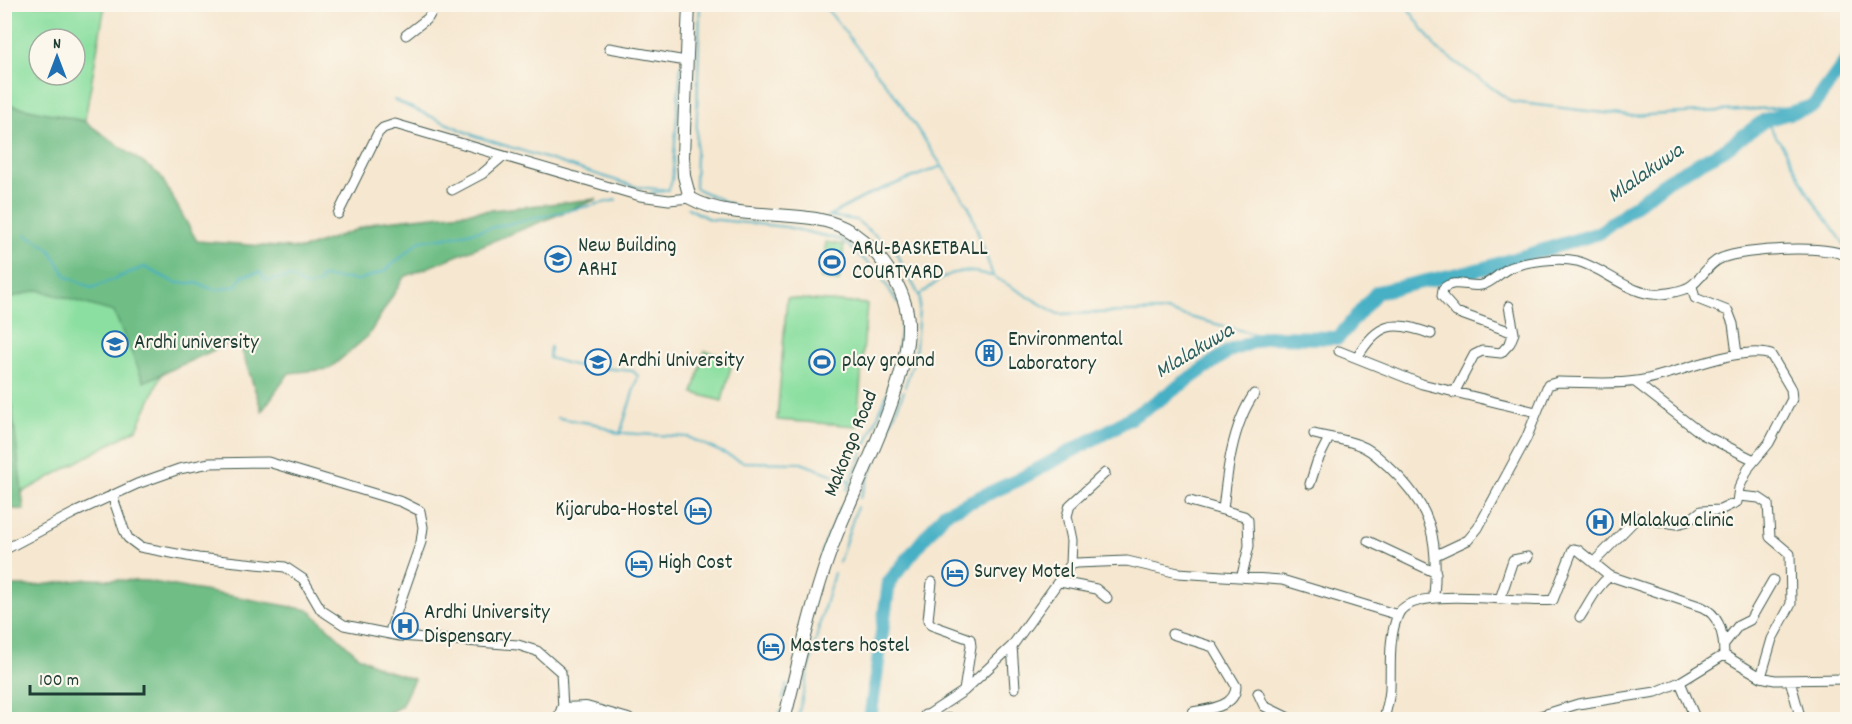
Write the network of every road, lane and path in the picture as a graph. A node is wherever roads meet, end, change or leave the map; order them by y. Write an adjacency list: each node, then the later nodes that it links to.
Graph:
1 (436, 4): 3 (street)
2 (689, 4): 5 (street)
3 (406, 35)
4 (609, 48): 5 (street)
5 (686, 61): 8 (street)
6 (503, 156): 7 (street); 8 (street); 9 (street)
7 (452, 190)
8 (690, 198): 63 (street, Makongo Road)
9 (338, 214)
10 (1848, 257): 11 (street)
11 (1692, 286): 13 (street); 16 (street)
12 (1509, 306): 13 (street)
13 (1514, 333): 20 (street)
14 (1431, 334): 17 (street)
15 (1339, 351): 17 (street)
16 (1737, 354): 18 (street); 24 (street)
17 (1357, 358): 20 (street)
18 (1635, 382): 21 (street); 24 (street)
19 (1254, 393): 30 (street)
20 (1454, 393): 21 (street)
21 (1536, 412): 33 (street)
22 (1314, 434): 23 (street)
23 (1329, 438): 26 (street); 33 (street)
24 (1754, 460): 28 (street)
25 (1105, 473): 36 (street)
26 (1310, 484)
27 (112, 495): 32 (street); 48 (street); 48 (street)
28 (1739, 496): 35 (street); 53 (street)
29 (1190, 501): 30 (street)
30 (1223, 510): 38 (street)
31 (1368, 541): 37 (street)
32 (4, 550)
33 (1436, 555): 37 (street)
34 (1528, 556): 45 (street)
35 (1594, 562): 39 (street); 45 (street)
36 (1071, 564): 38 (street); 42 (street)
37 (1436, 573): 43 (street)
38 (1242, 575): 46 (street)
39 (1610, 576): 47 (street); 50 (street)
40 (1773, 580): 50 (street)
41 (932, 582): 58 (street)
42 (1060, 582): 44 (street); 51 (street)
43 (1434, 596): 45 (street); 46 (street)
44 (1107, 598)
45 (1500, 599)
46 (1398, 615): 67 (street)
47 (1580, 617)
48 (394, 633): 60 (street)
49 (1172, 634): 65 (street)
50 (1724, 644): 52 (street)
51 (1012, 646): 57 (street); 58 (street)
52 (1724, 655): 53 (street); 56 (street)
53 (1761, 677): 55 (street)
54 (1848, 679): 55 (street)
55 (1790, 680): 70 (street)
56 (1680, 682): 68 (street); 69 (street)
57 (1015, 688)
58 (964, 691): 61 (street)
59 (1258, 693): 66 (street)
60 (561, 714): 62 (street)
61 (922, 717): 64 (street)
62 (628, 720)
63 (784, 720)
64 (956, 720)
65 (1189, 720)
66 (1293, 720)
67 (1384, 720)
68 (1527, 720)
69 (1696, 720)
70 (1801, 720)

